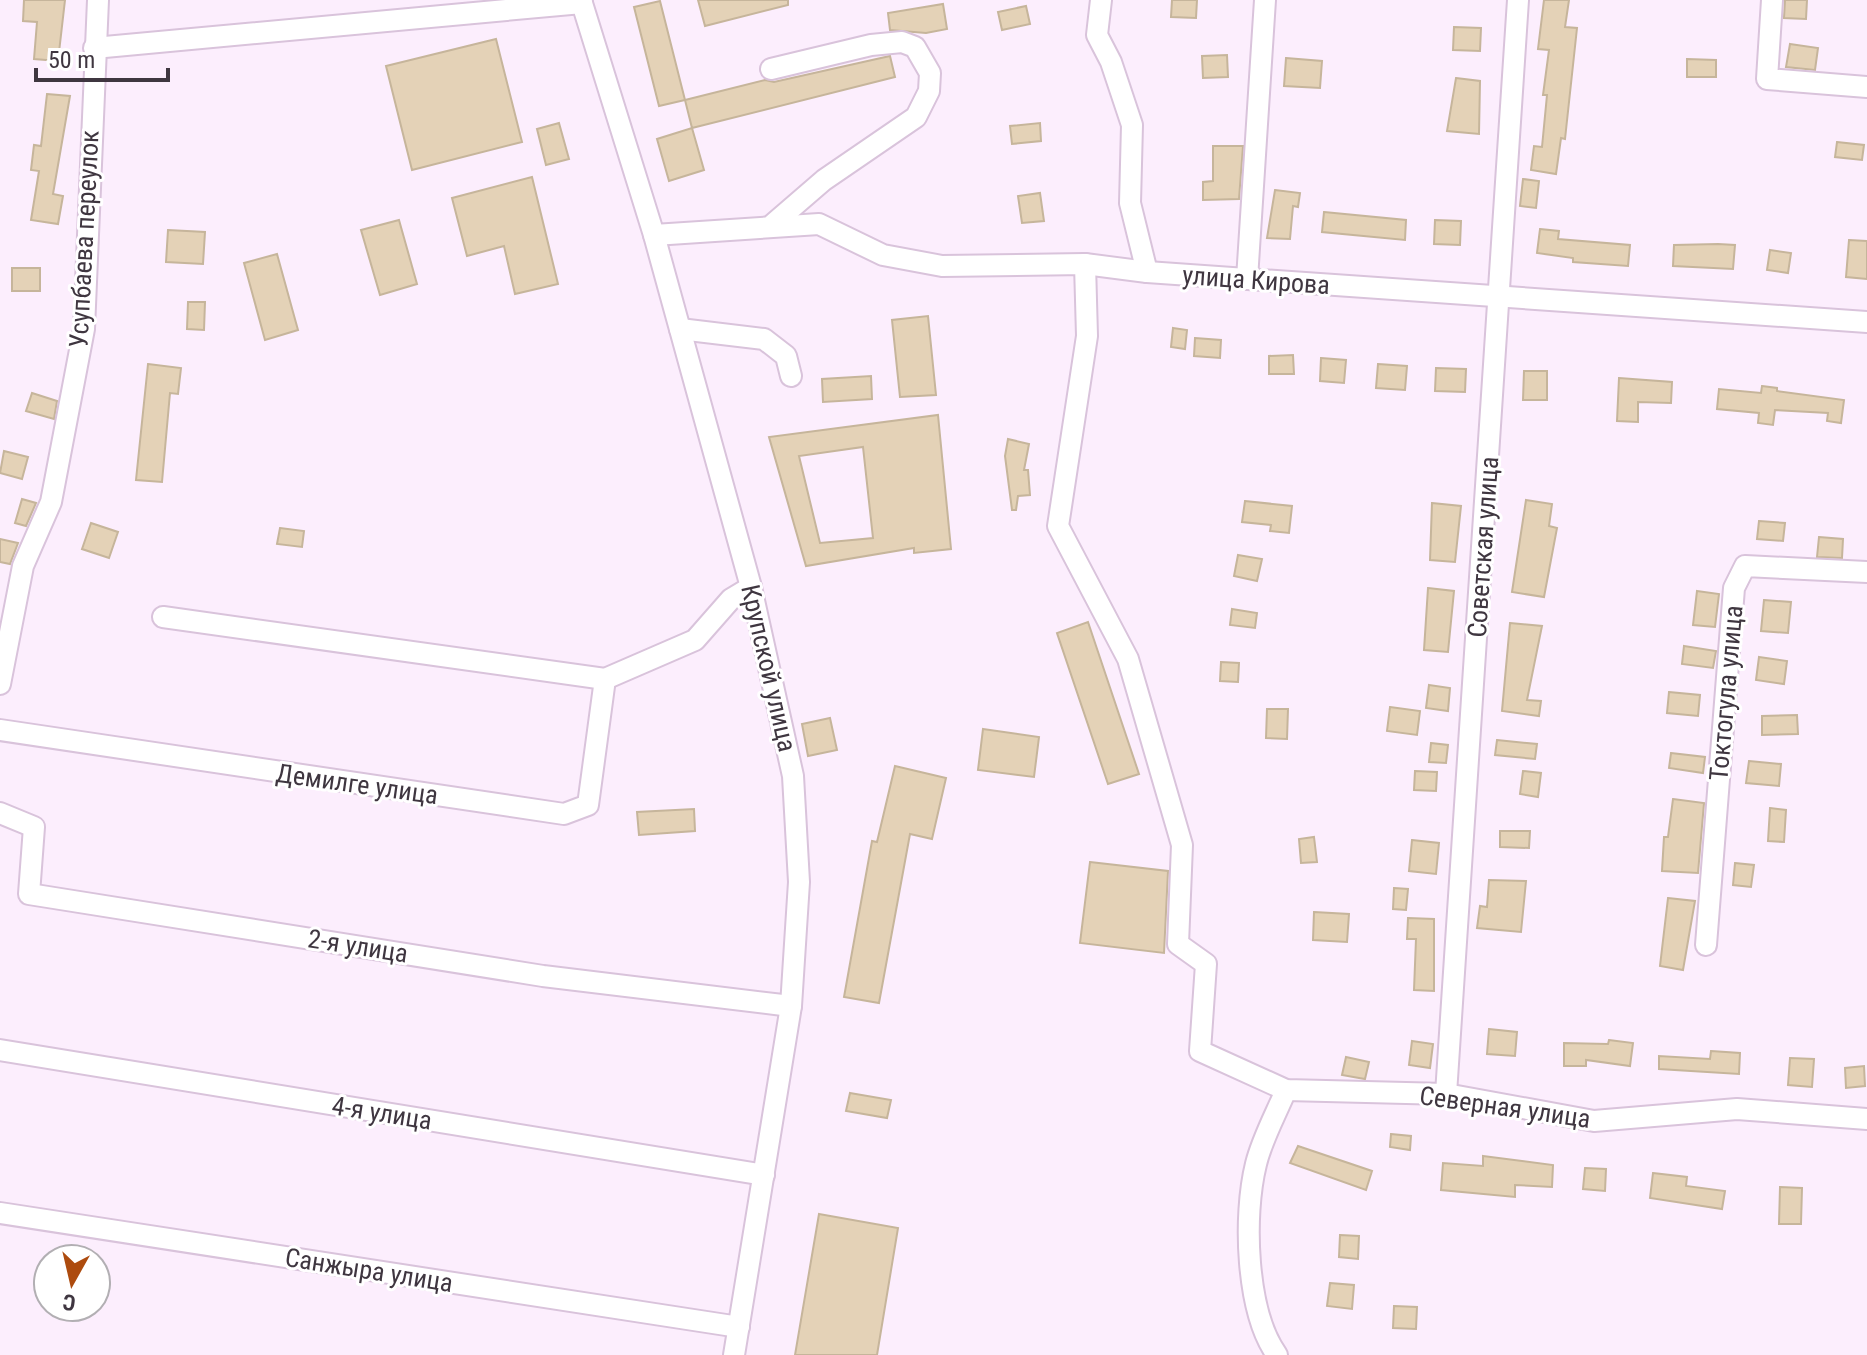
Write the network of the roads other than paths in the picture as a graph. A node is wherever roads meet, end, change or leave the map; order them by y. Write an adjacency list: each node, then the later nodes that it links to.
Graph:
1 (98, 0): 7 (street, Усупбаева переулок)
2 (1101, 0): 13 (street)
3 (1265, 0): 14 (street)
4 (1518, 0): 15 (street, Советская улица)
5 (1772, 0): 9 (street)
6 (582, 2): 7 (street); 11 (street, Крупской улица)
7 (94, 48): 23 (street, Усупбаева переулок)
8 (771, 69): 10 (street)
9 (1867, 87)
10 (773, 224): 11 (street, улица Кирова); 12 (street, улица Кирова)
11 (654, 235): 17 (street, Крупской улица)
12 (1085, 264): 13 (street, улица Кирова); 29 (street)
13 (1147, 272): 14 (street, улица Кирова)
14 (1247, 279): 15 (street, улица Кирова)
15 (1499, 296): 16 (street, улица Кирова); 30 (street, Советская улица)
16 (1867, 322)
17 (680, 329): 18 (street); 20 (street, Крупской улица)
18 (791, 376)
19 (1867, 572): 26 (street, Токтогула улица)
20 (751, 587): 22 (street); 27 (street, Крупской улица)
21 (163, 617): 22 (street)
22 (605, 679): 24 (street, Демилге улица)
23 (0, 684)
24 (0, 730)
25 (0, 813): 27 (street, 2-я улица)
26 (1706, 945)
27 (791, 1006): 32 (street, Крупской улица)
28 (0, 1050): 32 (street, 4-я улица)
29 (1286, 1090): 30 (street, Северная улица); 36 (street)
30 (1446, 1094): 31 (street, Северная улица)
31 (1867, 1119)
32 (764, 1175): 34 (street, Крупской улица)
33 (0, 1213): 34 (street, Санжыра улица)
34 (739, 1327): 35 (street, Крупской улица)
35 (734, 1355)
36 (1277, 1355)

